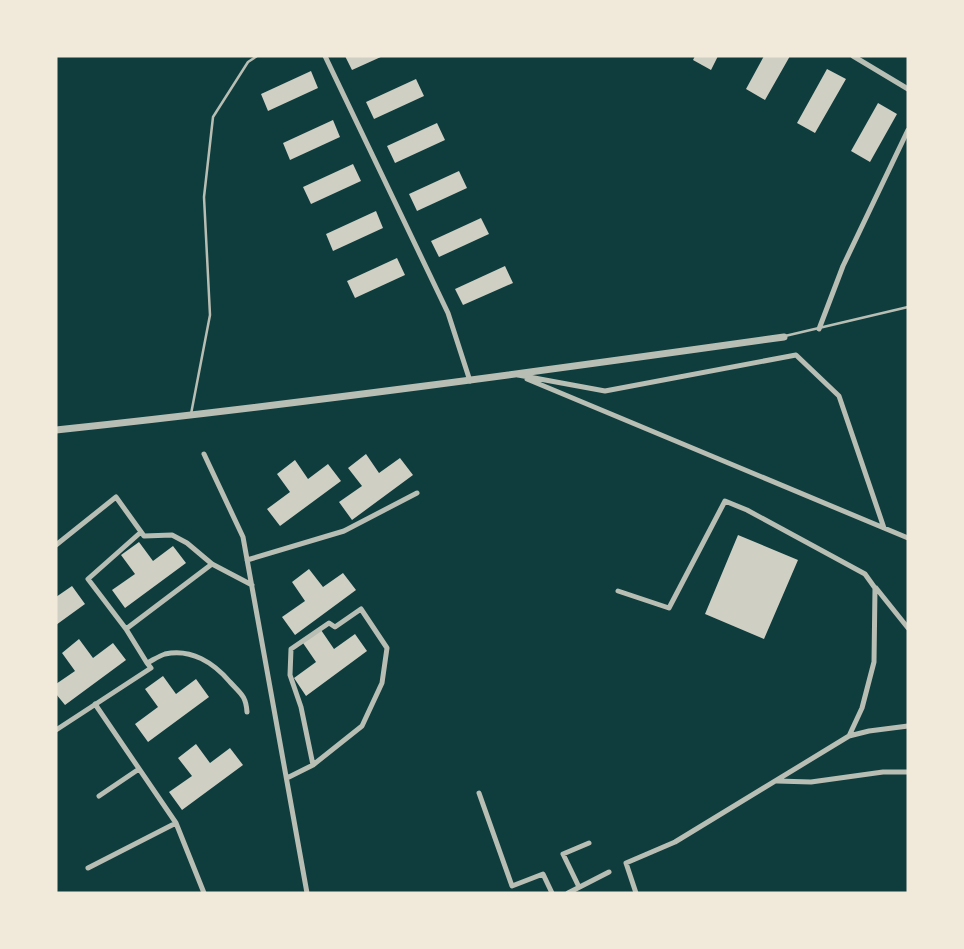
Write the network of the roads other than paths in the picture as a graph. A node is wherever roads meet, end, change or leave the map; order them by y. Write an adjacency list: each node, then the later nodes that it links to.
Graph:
1 (257, 56): 11 (lane)
2 (325, 56): 10 (street)
3 (854, 56): 4 (street)
4 (908, 89)
5 (908, 130): 7 (street)
6 (908, 307): 7 (lane)
7 (819, 329): 8 (lane)
8 (784, 337): 9 (street)
9 (517, 375): 10 (street); 15 (street); 15 (street)
10 (470, 381): 11 (street)
11 (190, 415): 12 (street)
12 (56, 430)
13 (204, 454): 19 (street)
14 (417, 493): 19 (street)
15 (884, 528): 17 (street)
16 (141, 532): 18 (street); 20 (street); 25 (street)
17 (907, 536)
18 (56, 545)
19 (247, 560): 21 (street)
20 (212, 564): 21 (street); 25 (street)
21 (252, 586): 35 (street)
22 (876, 588): 23 (street); 24 (street); 31 (street)
23 (618, 591)
24 (908, 628)
25 (126, 629): 26 (street)
26 (147, 663): 27 (street); 28 (street)
27 (95, 704): 30 (street); 33 (street)
28 (247, 712)
29 (908, 726): 31 (street)
30 (56, 730)
31 (849, 736): 36 (street)
32 (314, 765): 32 (street); 35 (street)
33 (139, 769): 38 (street); 39 (street)
34 (908, 772): 36 (street)
35 (287, 778): 45 (street)
36 (777, 781): 48 (street)
37 (479, 793): 46 (street)
38 (99, 796)
39 (176, 823): 41 (street); 44 (street)
40 (589, 843): 43 (street)
41 (88, 868)
42 (609, 872): 43 (street)
43 (578, 888): 47 (street)
44 (204, 893)
45 (306, 893)
46 (552, 893)
47 (568, 893)
48 (636, 893)

